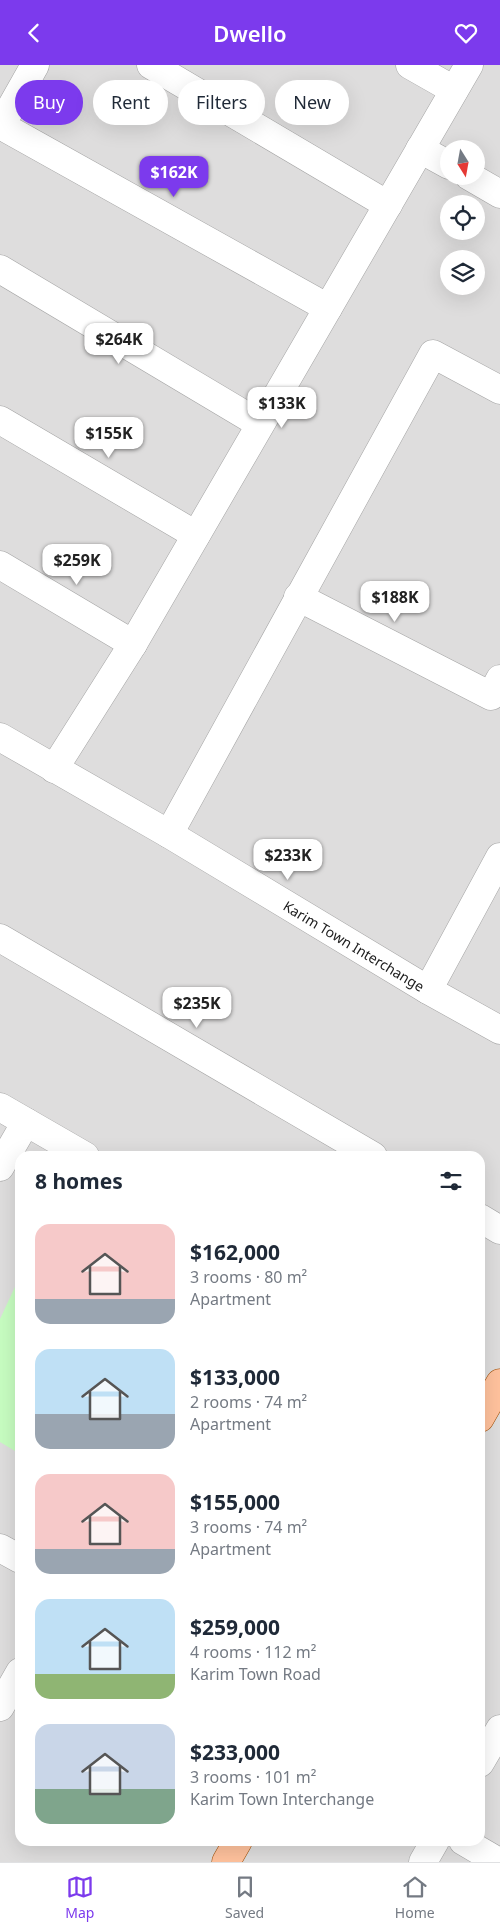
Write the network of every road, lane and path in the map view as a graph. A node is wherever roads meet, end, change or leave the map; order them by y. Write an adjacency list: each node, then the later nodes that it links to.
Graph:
1 (35, 65): 6 (street)
2 (151, 65): 11 (street)
3 (410, 65): 5 (street)
4 (469, 65): 5 (street)
5 (454, 91): 7 (street)
6 (0, 126): 13 (street)
7 (420, 149): 8 (street); 11 (street)
8 (440, 160)
9 (484, 185): 10 (street)
10 (500, 194)
11 (388, 205): 13 (street)
12 (0, 269): 16 (street)
13 (328, 308): 16 (street)
14 (500, 390): 19 (street)
15 (0, 420): 17 (street)
16 (260, 424): 17 (street)
17 (196, 535): 20 (street)
18 (0, 565): 20 (street)
19 (298, 597): 21 (street); 24 (street)
20 (133, 644): 23 (street)
21 (500, 679)
22 (0, 737): 23 (street, Karim Town Interchange)
23 (54, 769): 24 (street, Karim Town Interchange)
24 (169, 834): 27 (street, Karim Town Interchange)
25 (500, 857): 27 (street)
26 (0, 938): 32 (street)
27 (428, 990): 28 (street, Karim Town Interchange)
28 (500, 1030)
29 (0, 1107): 30 (street)
30 (26, 1122): 31 (street); 33 (street)
31 (76, 1151)
32 (365, 1151)
33 (0, 1167)
34 (485, 1221): 35 (street)
35 (500, 1230)
36 (500, 1383): 37 (main road)
37 (485, 1410)
38 (0, 1548): 39 (street)
39 (15, 1556)
40 (15, 1681): 41 (street)
41 (0, 1707)
42 (500, 1729): 43 (street)
43 (485, 1754)
44 (235, 1846): 47 (main road)
45 (432, 1846): 48 (street)
46 (472, 1846): 49 (street)
47 (226, 1862)
48 (423, 1862)
49 (499, 1862)

